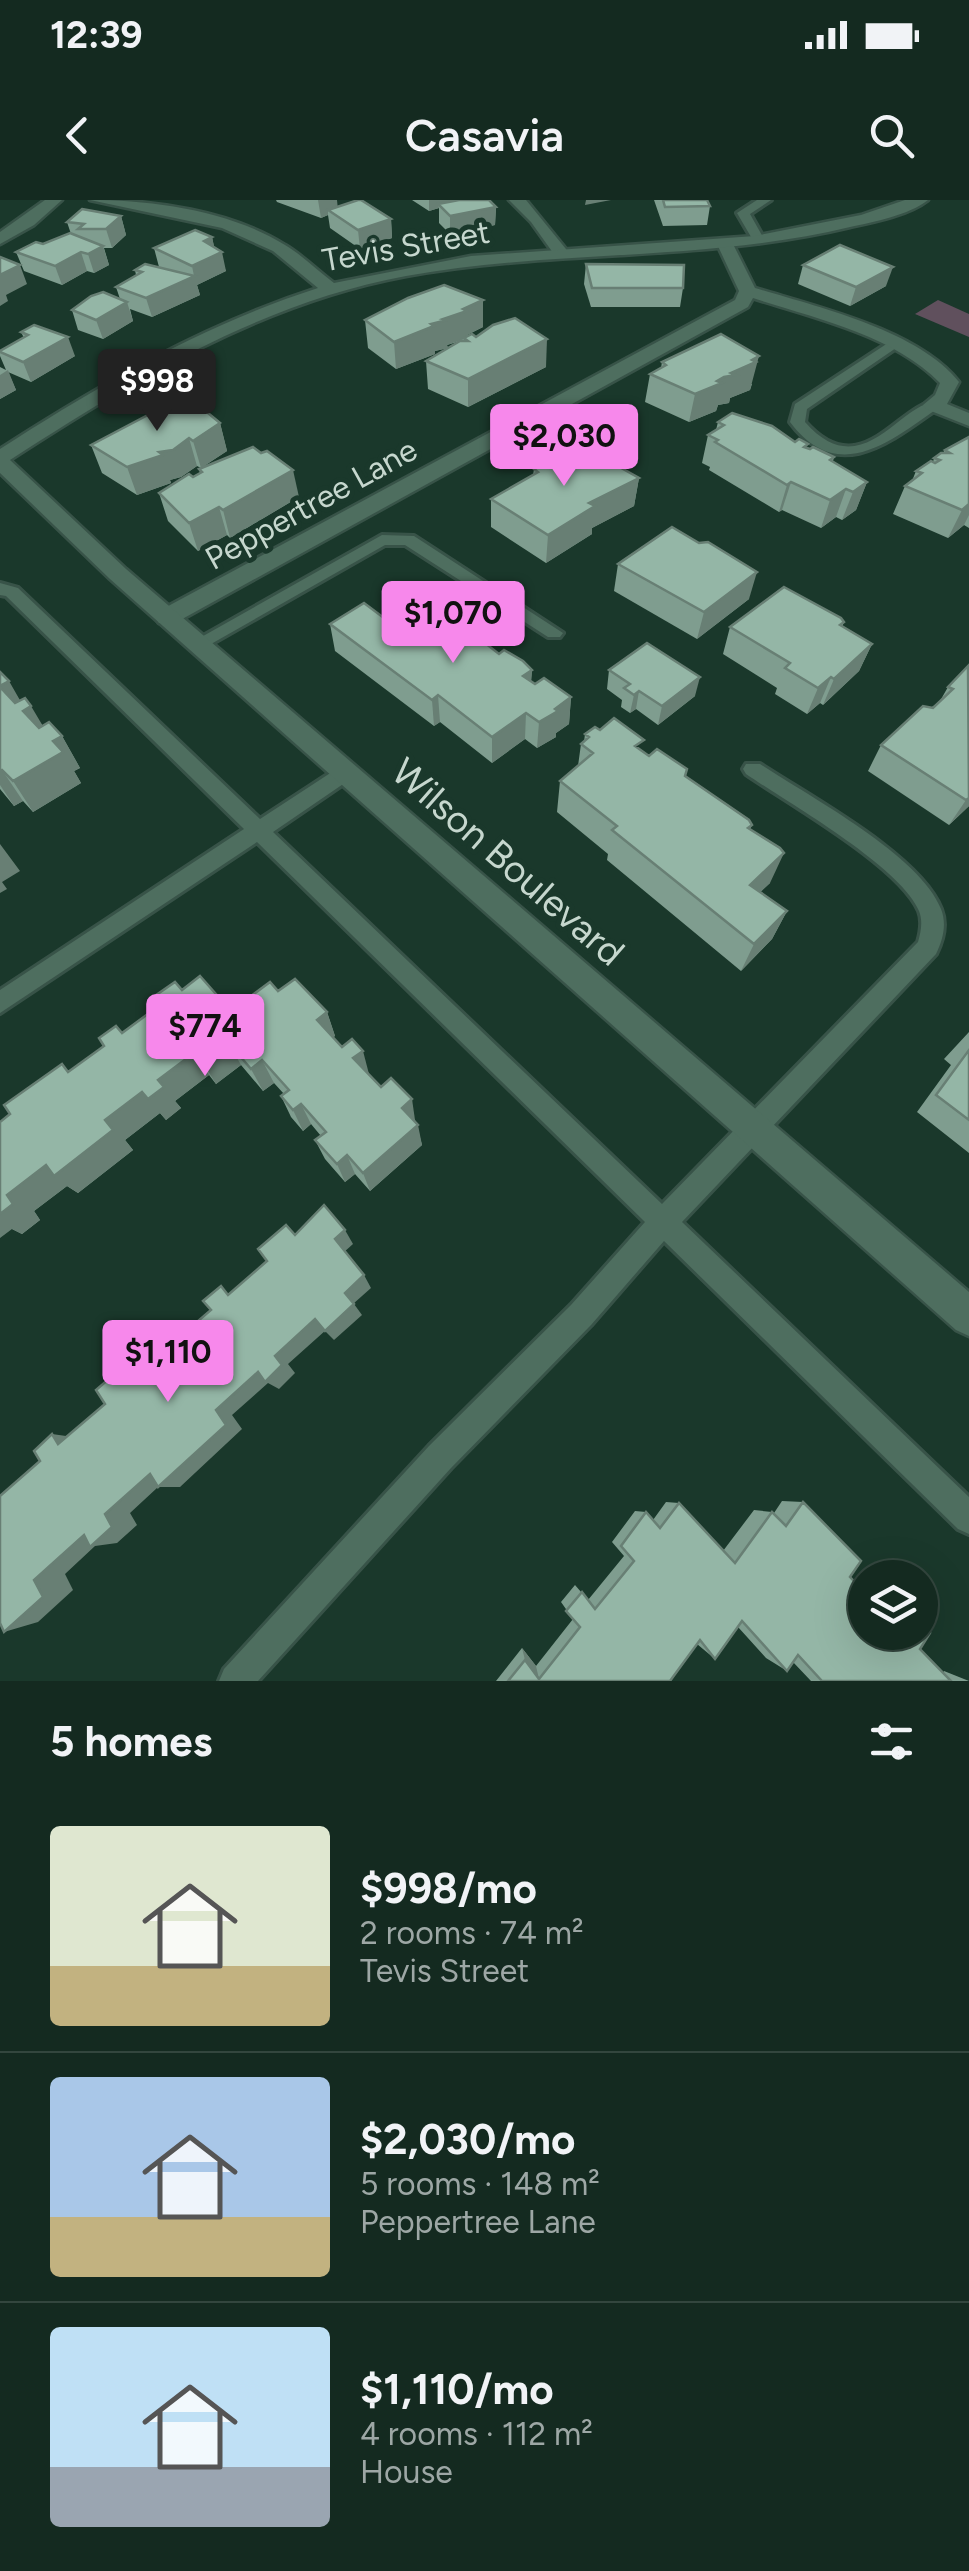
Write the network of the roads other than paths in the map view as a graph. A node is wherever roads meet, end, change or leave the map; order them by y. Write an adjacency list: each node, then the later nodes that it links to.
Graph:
1 (54, 200): 6 (street)
2 (98, 200): 10 (street)
3 (517, 200): 9 (street)
4 (765, 200): 7 (lane)
5 (920, 200): 7 (street, Tevis Street)
6 (0, 239)
7 (758, 240): 8 (street, Tevis Street)
8 (724, 244): 9 (street, Tevis Street); 11 (street)
9 (562, 254): 10 (street, Tevis Street)
10 (329, 288): 15 (street, Tevis Street)
11 (748, 291): 12 (street); 17 (street, Peppertree Lane)
12 (891, 345): 13 (street); 13 (lane)
13 (934, 404): 14 (street)
14 (969, 420)
15 (0, 460): 17 (street, Wilson Boulevard)
16 (0, 589): 22 (lane)
17 (167, 617): 19 (street, Wilson Boulevard)
18 (554, 633): 19 (lane)
19 (198, 644): 21 (street, Wilson Boulevard)
20 (753, 769): 24 (lane)
21 (345, 773): 22 (lane); 24 (street, Wilson Boulevard)
22 (260, 828): 23 (lane); 25 (lane)
23 (0, 1003)
24 (753, 1129): 25 (lane); 26 (street, Wilson Boulevard)
25 (664, 1221): 27 (lane); 28 (lane)
26 (969, 1317)
27 (969, 1518)
28 (236, 1681)

